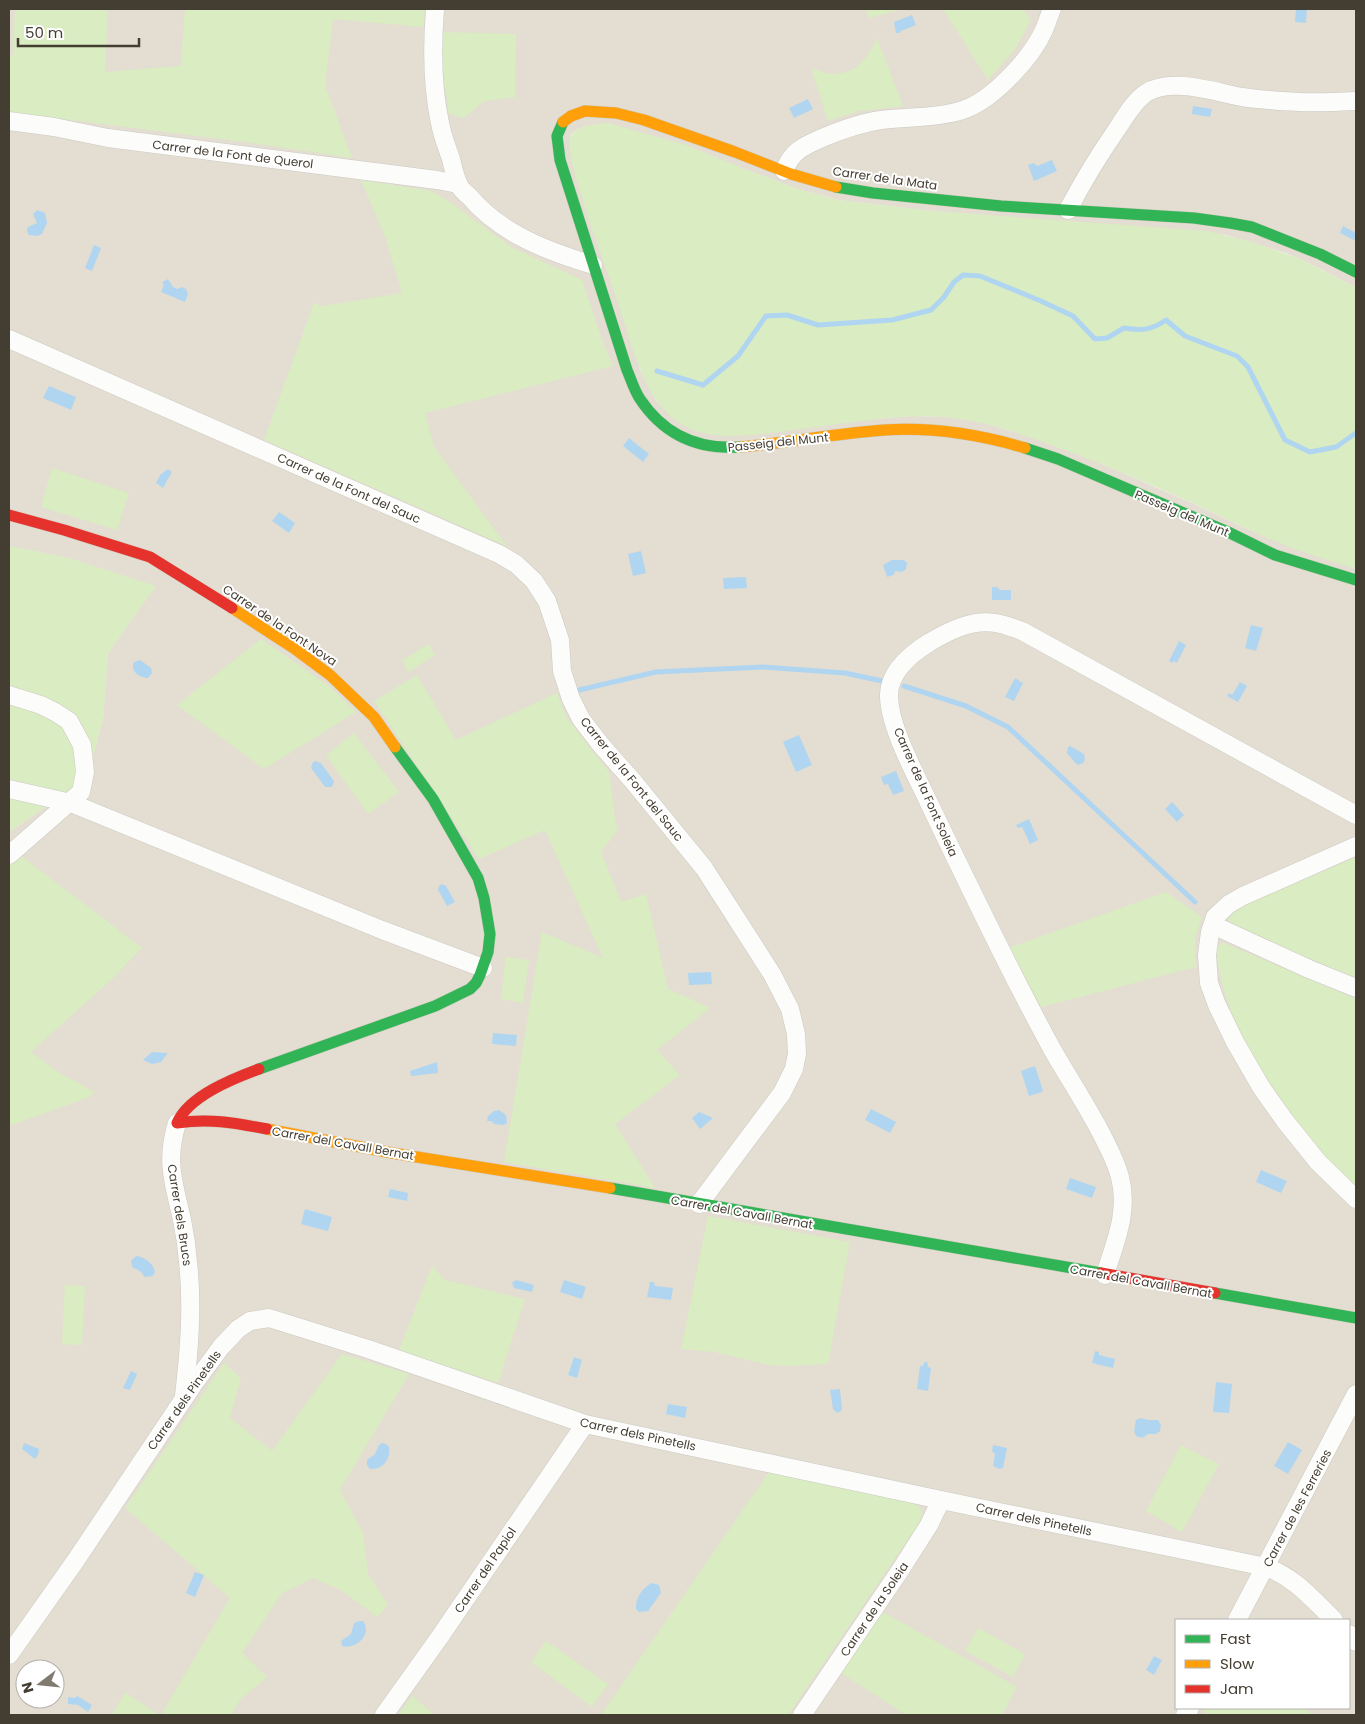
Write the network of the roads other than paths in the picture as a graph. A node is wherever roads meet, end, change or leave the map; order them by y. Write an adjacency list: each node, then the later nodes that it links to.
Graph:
1 (436, 9): 6 (street)
2 (1052, 9): 5 (street)
3 (1356, 101): 7 (street)
4 (9, 121): 6 (street, Carrer de la Font de Querol)
5 (784, 171): 7 (street, Carrer de la Mata); 8 (street, Carrer de la Mata)
6 (458, 184): 8 (street)
7 (1068, 210): 9 (street, Carrer de la Mata)
8 (593, 265): 12 (street, Passeig del Munt)
9 (1356, 272)
10 (9, 339): 24 (street, Carrer de la Font del Sauc)
11 (9, 515): 20 (street, Carrer de la Font Nova)
12 (1356, 580)
13 (9, 695): 15 (street)
14 (9, 789): 15 (street)
15 (71, 802): 18 (street); 20 (street)
16 (1356, 815): 25 (street, Carrer de la Font Soleia)
17 (1356, 846): 19 (street)
18 (9, 855)
19 (1212, 925): 21 (street); 23 (street)
20 (484, 968): 22 (street)
21 (1356, 988)
22 (177, 1123): 24 (street, Carrer del Cavall Bernat); 28 (street, Carrer dels Brucs)
23 (1356, 1199)
24 (699, 1204): 25 (street, Carrer del Cavall Bernat)
25 (1105, 1275): 26 (street, Carrer del Cavall Bernat)
26 (1356, 1318)
27 (1356, 1394): 31 (street, Carrer de les Ferreries)
28 (184, 1399): 29 (street, Carrer dels Pinetells); 34 (street, Carrer dels Pinetells)
29 (585, 1424): 30 (street, Carrer dels Pinetells); 35 (street, Carrer del Papiol)
30 (941, 1500): 31 (street, Carrer dels Pinetells); 36 (street, Carrer de la Soleia)
31 (1266, 1567): 32 (street, Carrer de les Ferreries); 33 (street, Carrer dels Pinetells)
32 (1238, 1619)
33 (1333, 1619)
34 (9, 1655)
35 (384, 1715)
36 (802, 1715)

